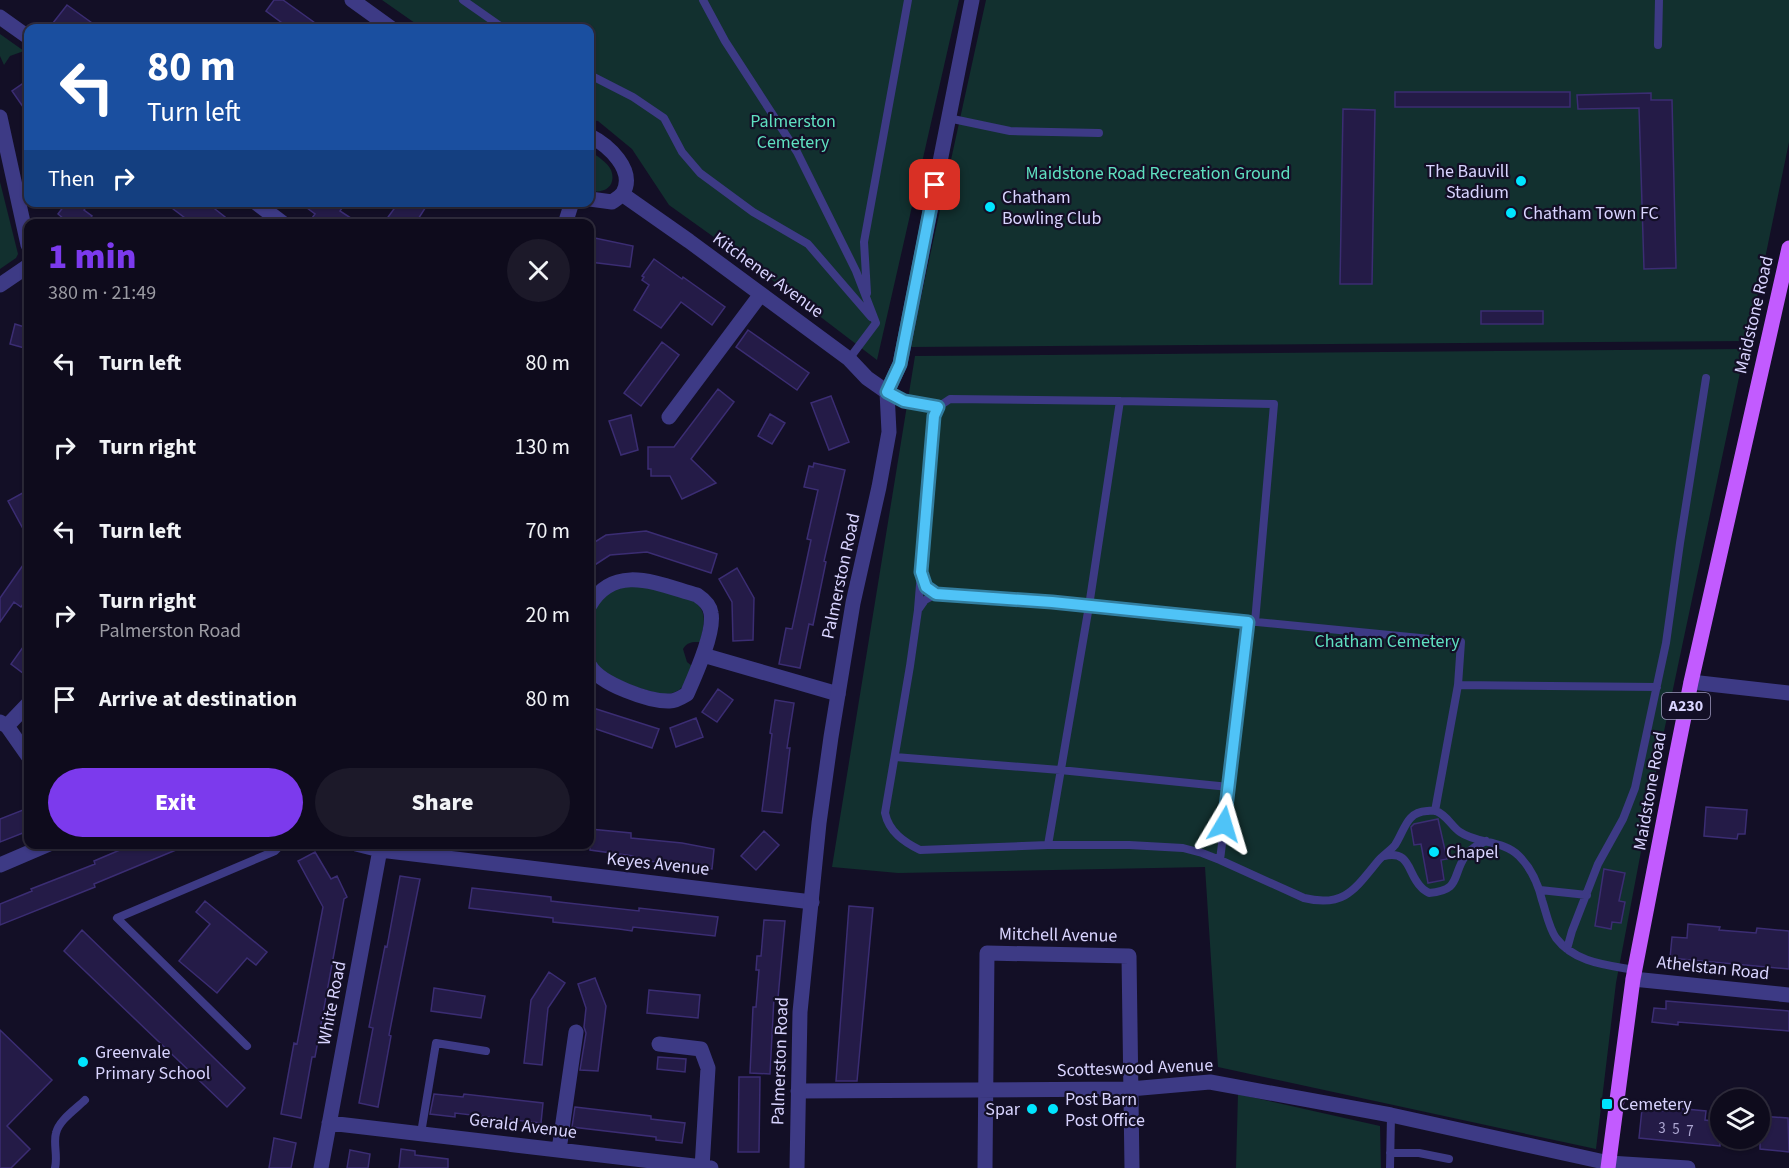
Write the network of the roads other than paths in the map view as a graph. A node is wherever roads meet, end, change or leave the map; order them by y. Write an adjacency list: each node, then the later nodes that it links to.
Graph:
1 (352, 0): 8 (street)
2 (463, 0): 9 (lane)
3 (703, 0): 26 (lane)
4 (908, 0): 26 (lane)
5 (972, 0): 14 (street, Palmerston Road)
6 (1659, 0): 11 (lane)
7 (0, 17): 10 (street)
8 (385, 24)
9 (496, 24)
10 (24, 34)
11 (1658, 45)
12 (594, 77): 27 (lane)
13 (0, 117): 21 (street)
14 (948, 118): 15 (lane); 30 (street, Palmerston Road)
15 (1099, 133)
16 (594, 139): 17 (street)
17 (622, 194): 18 (street); 25 (street, Kitchener Avenue)
18 (594, 200)
19 (262, 207): 20 (street)
20 (277, 219)
21 (24, 227)
22 (1789, 248): 42 (main road, Maidstone Road / A230)
23 (24, 269): 24 (street)
24 (0, 285)
25 (760, 294): 28 (street, Kitchener Avenue); 33 (street)
26 (867, 298): 27 (lane)
27 (876, 323): 28 (lane)
28 (849, 358): 30 (street, Kitchener Avenue)
29 (1706, 378): 44 (lane)
30 (887, 392): 32 (lane); 46 (street, Palmerston Road)
31 (1120, 401): 32 (lane); 37 (lane); 39 (lane)
32 (938, 407): 34 (lane)
33 (669, 417)
34 (921, 572): 35 (lane); 38 (lane)
35 (936, 594): 37 (lane); 38 (lane)
36 (594, 600): 40 (street)
37 (1089, 606): 39 (lane); 51 (lane)
38 (918, 610): 50 (lane)
39 (1252, 622): 43 (lane); 52 (lane)
40 (703, 655): 41 (street); 46 (street)
41 (594, 671)
42 (1691, 682): 45 (street); 67 (main road, Maidstone Road / A230)
43 (1458, 686): 44 (lane); 53 (lane)
44 (1657, 687): 64 (lane)
45 (1789, 693)
46 (838, 694): 65 (street, Palmerston Road)
47 (24, 707): 48 (street)
48 (4, 724): 49 (street)
49 (24, 751)
50 (895, 758): 51 (lane); 55 (lane)
51 (1060, 770): 52 (lane); 55 (lane)
52 (1229, 787): 61 (lane)
53 (1436, 811): 54 (lane); 60 (lane)
54 (1486, 841): 60 (lane); 63 (lane)
55 (1048, 845): 61 (lane)
56 (37, 849): 62 (street)
57 (277, 849): 71 (lane)
58 (380, 849): 78 (street, White Road)
59 (388, 849): 65 (street, Keyes Avenue)
60 (1382, 856): 61 (lane)
61 (1220, 860)
62 (0, 865)
63 (1540, 890): 64 (lane); 66 (lane)
64 (1587, 895): 66 (lane)
65 (812, 902): 74 (street, Palmerston Road)
66 (1566, 949): 67 (lane)
67 (1634, 975): 68 (street, Athelstan Road); 83 (main road, Maidstone Road / A230)
68 (1789, 995)
69 (576, 1032): 80 (street)
70 (659, 1044): 86 (street)
71 (247, 1046)
72 (486, 1051): 79 (lane)
73 (1130, 1089): 75 (street, Scotteswood Avenue); 75 (street, Mitchell Avenue); 77 (street, Scotteswood Avenue); 89 (street)
74 (798, 1090): 75 (street, Scotteswood Avenue); 87 (street, Palmerston Road)
75 (985, 1090): 88 (street)
76 (86, 1100): 84 (lane)
77 (1390, 1115): 81 (lane); 83 (street, Scotteswood Avenue)
78 (329, 1123): 79 (street, Gerald Avenue); 85 (street, White Road)
79 (421, 1133): 80 (street, Gerald Avenue)
80 (559, 1150): 86 (street, Gerald Avenue)
81 (1390, 1153): 82 (lane); 90 (lane)
82 (1449, 1159)
83 (1608, 1165): 91 (street, Scotteswood Avenue)
84 (55, 1168)
85 (321, 1168)
86 (705, 1168)
87 (797, 1168)
88 (985, 1168)
89 (1132, 1168)
90 (1390, 1168)
91 (1688, 1168)

